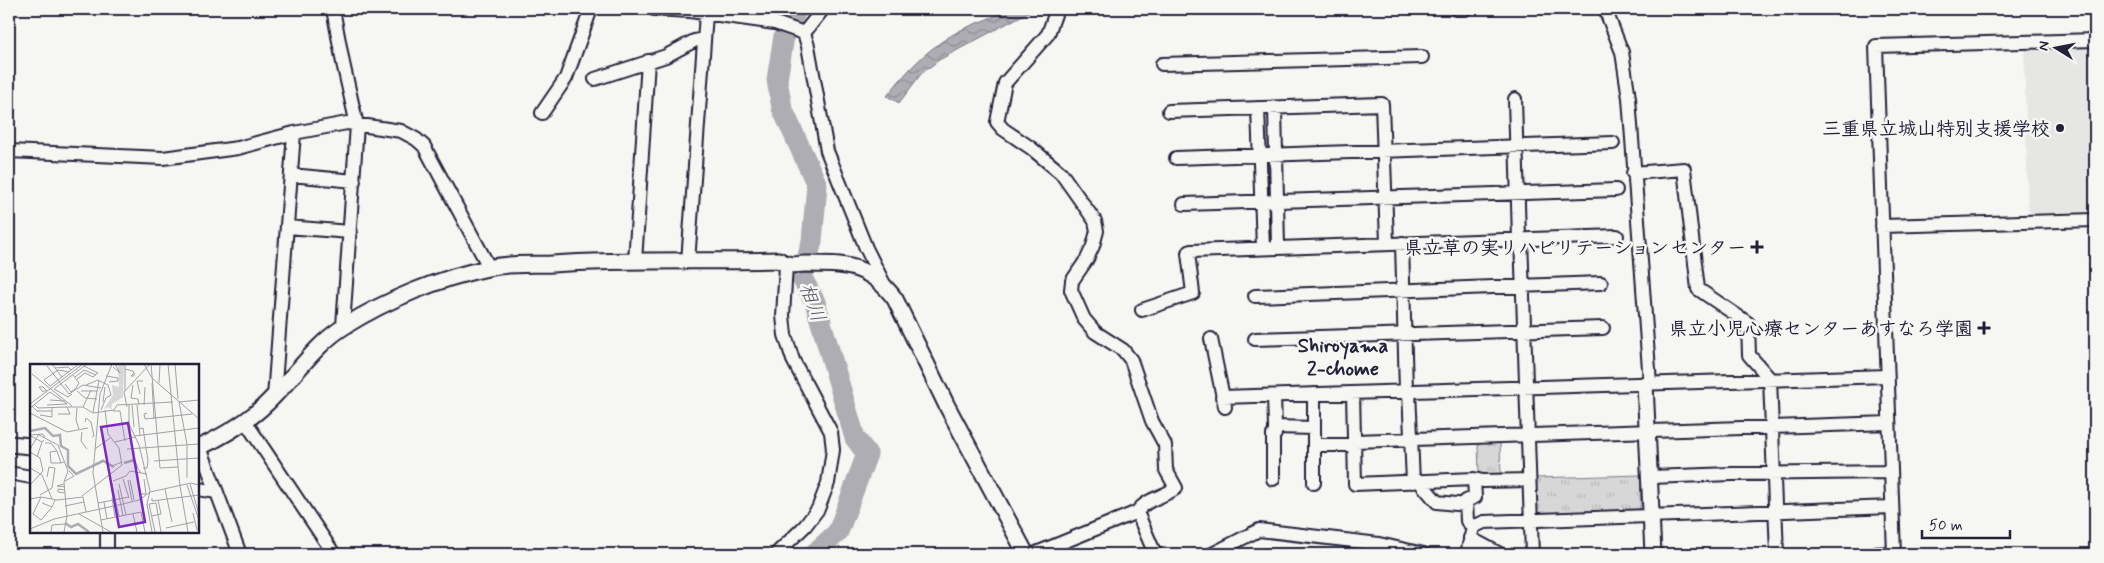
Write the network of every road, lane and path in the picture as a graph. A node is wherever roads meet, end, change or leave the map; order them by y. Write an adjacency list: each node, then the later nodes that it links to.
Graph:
1 (333, 9): 22 (street)
2 (591, 9): 21 (street)
3 (654, 9): 9 (street)
4 (823, 9): 10 (street)
5 (1057, 9): 102 (street)
6 (1456, 9): 7 (street)
7 (1465, 9)
8 (1605, 9): 31 (street)
9 (706, 14): 10 (street); 11 (street)
10 (804, 34): 56 (street)
11 (703, 39): 14 (street); 51 (street)
12 (2095, 40): 41 (street)
13 (1422, 58): 15 (street)
14 (648, 61): 16 (street); 50 (street)
15 (1162, 64)
16 (595, 79)
17 (1515, 98): 25 (street)
18 (1258, 108): 19 (street); 20 (street); 28 (street)
19 (1275, 108): 27 (street); 29 (street)
20 (1169, 111)
21 (542, 113)
22 (358, 125): 23 (street); 33 (street); 53 (street)
23 (294, 133): 26 (street); 32 (street)
24 (1613, 143): 25 (street)
25 (1516, 146): 27 (street); 35 (street)
26 (9, 151)
27 (1383, 151): 29 (street); 36 (street)
28 (1260, 155): 29 (street); 30 (street); 37 (street)
29 (1276, 155): 38 (street)
30 (1176, 158)
31 (1633, 173): 67 (street); 68 (street)
32 (291, 175): 33 (street); 42 (street)
33 (354, 181): 43 (street)
34 (1616, 190): 35 (street)
35 (1517, 193): 36 (street); 45 (street)
36 (1385, 198): 38 (street); 47 (street)
37 (1261, 201): 38 (street); 39 (street); 49 (street)
38 (1277, 201): 48 (street)
39 (1184, 204)
40 (2095, 220): 41 (street)
41 (1882, 226): 66 (street)
42 (287, 227): 43 (street); 74 (street)
43 (350, 232): 60 (street)
44 (1617, 236): 45 (street)
45 (1520, 238): 46 (street); 55 (street)
46 (1402, 242): 47 (street); 57 (street)
47 (1387, 243): 48 (street)
48 (1278, 247): 49 (street)
49 (1263, 248): 59 (street)
50 (635, 262): 51 (street); 53 (street)
51 (688, 262): 52 (street)
52 (788, 265): 56 (street); 111 (street)
53 (489, 267): 60 (street)
54 (1602, 283): 55 (street)
55 (1522, 286): 57 (street); 62 (street)
56 (886, 288): 112 (street)
57 (1403, 290): 58 (street); 63 (street)
58 (1255, 296)
59 (1142, 310)
60 (343, 326): 74 (street)
61 (1603, 328): 62 (street)
62 (1524, 331): 63 (street); 69 (street)
63 (1405, 336): 65 (street); 70 (street)
64 (1211, 339): 73 (street)
65 (1255, 340)
66 (1887, 376): 67 (street); 76 (street)
67 (1770, 379): 68 (street); 79 (street)
68 (1648, 383): 69 (street); 80 (street)
69 (1526, 388): 70 (street); 81 (street)
70 (1408, 391): 71 (street); 82 (street)
71 (1353, 393): 72 (street); 83 (street)
72 (1314, 394): 73 (street); 78 (street)
73 (1274, 396): 77 (street)
74 (274, 397): 75 (street)
75 (245, 421): 87 (street); 110 (street)
76 (1888, 423): 79 (street); 88 (street)
77 (1275, 427): 78 (street); 93 (street)
78 (1314, 428): 85 (street)
79 (1771, 428): 80 (street); 90 (street)
80 (1648, 432): 81 (street); 92 (street)
81 (1527, 436): 82 (street); 95 (street)
82 (1411, 440): 83 (street); 97 (street)
83 (1354, 443): 85 (street); 97 (street)
84 (9, 444): 86 (street)
85 (1314, 444): 96 (street)
86 (30, 446)
87 (199, 447): 99 (street)
88 (1891, 472): 90 (street); 101 (street)
89 (9, 473): 91 (street)
90 (1774, 474): 92 (street); 103 (street)
91 (30, 477)
92 (1650, 477): 104 (street)
93 (1273, 479)
94 (1474, 479): 95 (street); 97 (street); 100 (street)
95 (1529, 480): 105 (street)
96 (1314, 482)
97 (1416, 482): 100 (street)
98 (199, 489): 99 (street)
99 (216, 492): 109 (street)
100 (1466, 505): 107 (street)
101 (1892, 507): 103 (street); 123 (street)
102 (1137, 512): 113 (street); 114 (street)
103 (1775, 512): 104 (street); 121 (street)
104 (1652, 516): 105 (street); 120 (street)
105 (1530, 520): 107 (street); 119 (street)
106 (108, 533): 108 (street)
107 (1472, 533): 117 (street); 118 (street)
108 (107, 554)
109 (240, 554)
110 (334, 554)
111 (776, 554)
112 (1026, 554)
113 (1034, 554)
114 (1156, 554)
115 (1212, 554): 116 (street)
116 (1424, 554)
117 (1467, 554)
118 (1500, 554)
119 (1532, 554)
120 (1653, 554)
121 (1777, 554)
122 (1871, 554): 123 (street)
123 (1894, 554)

